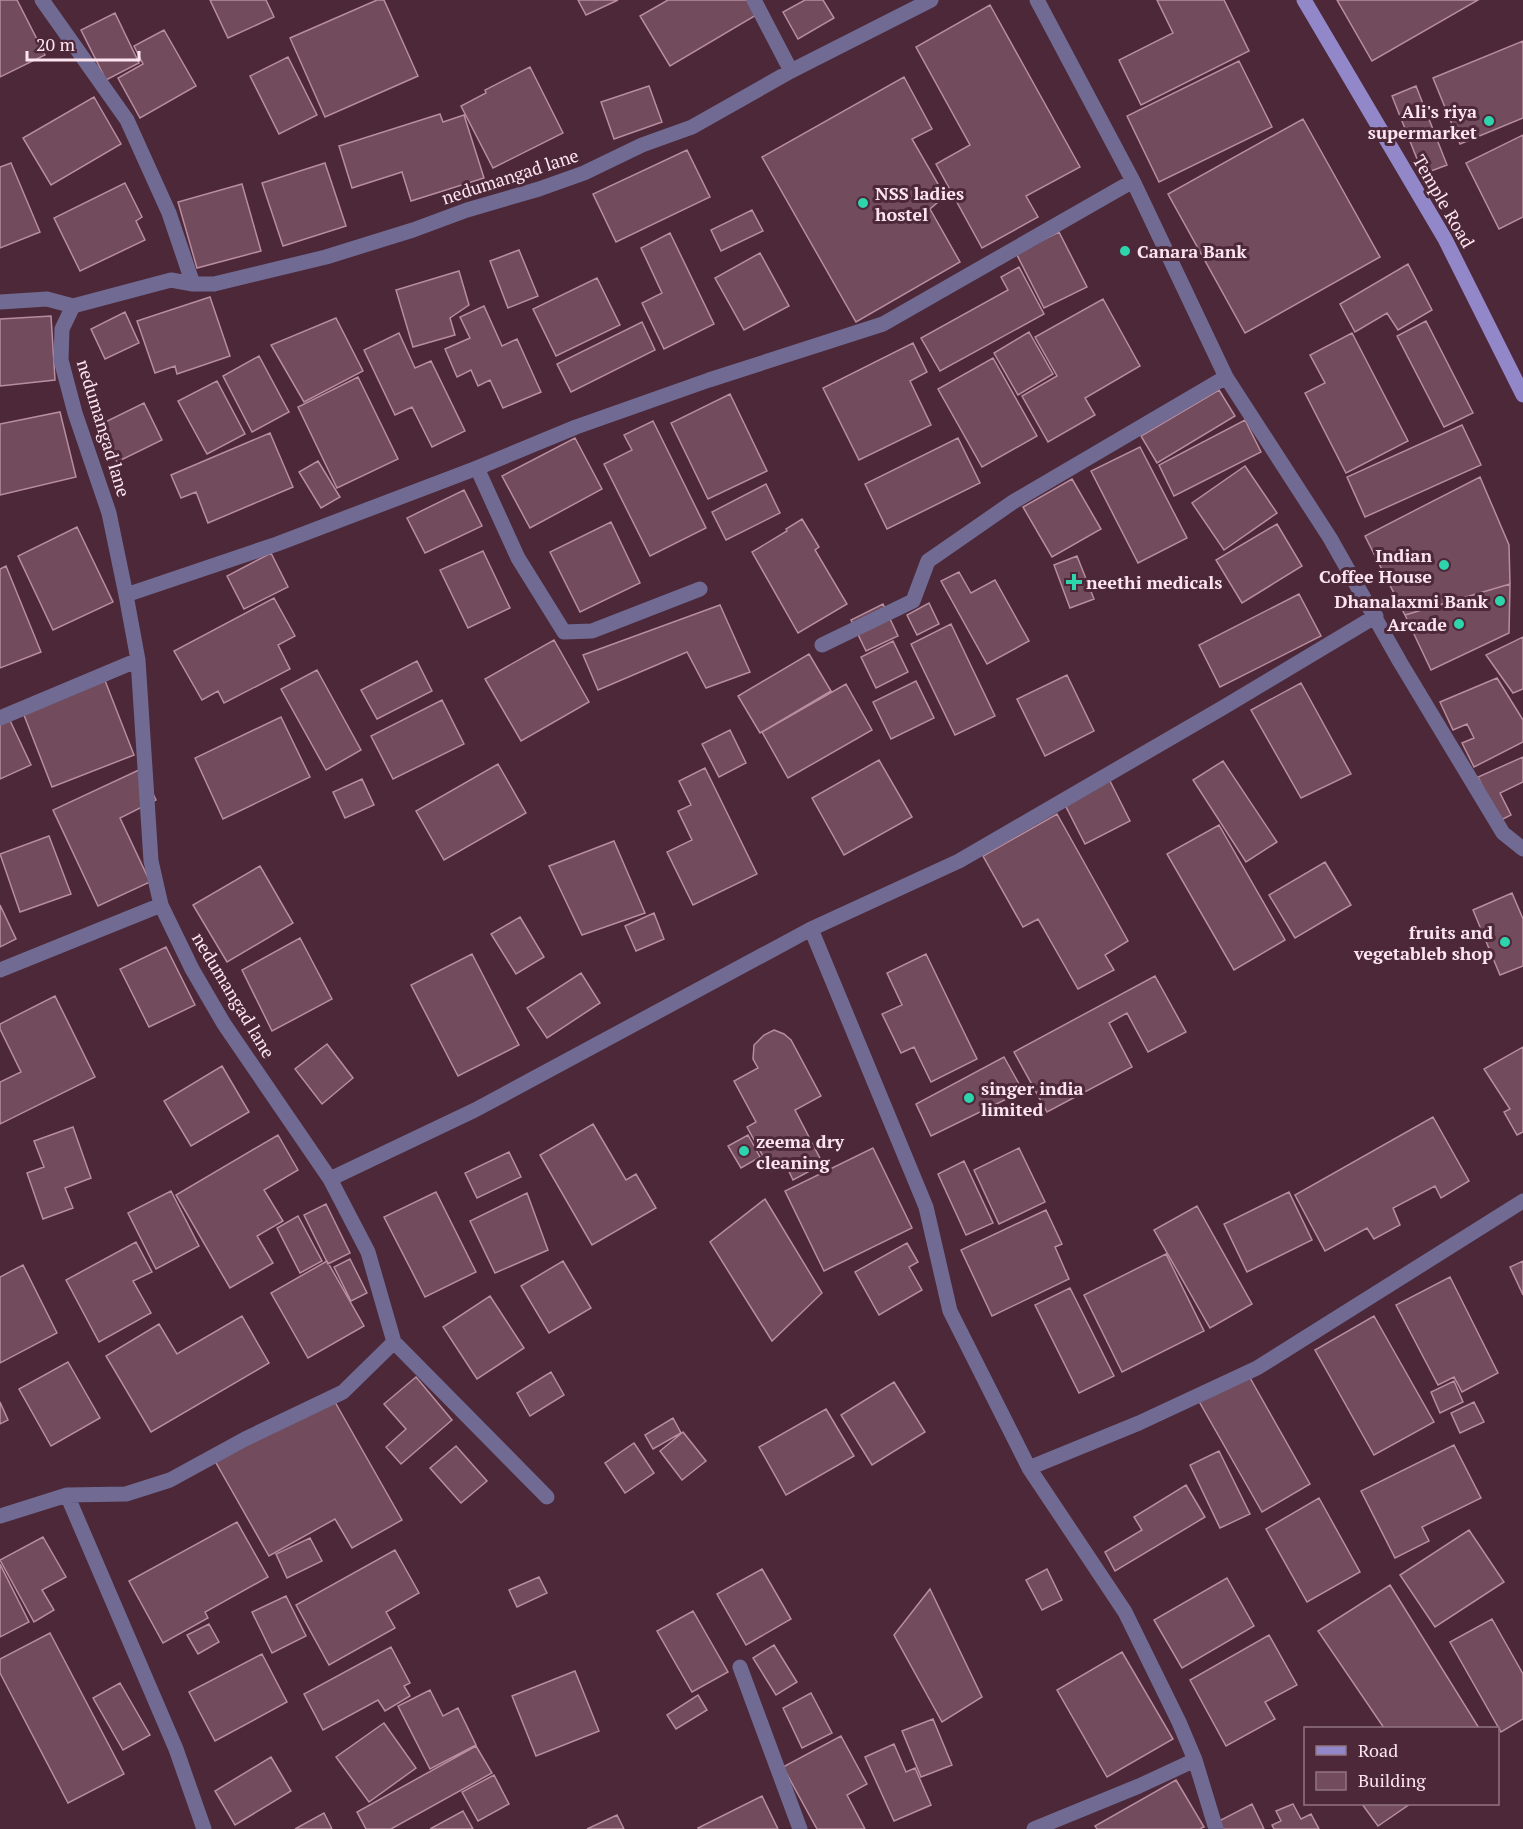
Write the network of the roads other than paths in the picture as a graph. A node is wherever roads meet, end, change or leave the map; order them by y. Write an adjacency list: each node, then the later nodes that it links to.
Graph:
1 (42, 0): 8 (street)
2 (754, 0): 6 (street)
3 (931, 0): 6 (street, nedumangad lane)
4 (1037, 0): 7 (street)
5 (1304, 0): 12 (main road, Temple Road)
6 (791, 71): 8 (street, nedumangad lane)
7 (1132, 181): 11 (street); 13 (street)
8 (193, 284): 10 (street, nedumangad lane)
9 (0, 302): 10 (street)
10 (73, 306): 15 (street, nedumangad lane)
11 (1226, 376): 16 (street); 17 (street)
12 (1523, 395)
13 (477, 468): 14 (street); 15 (street)
14 (700, 589)
15 (126, 595): 18 (street, nedumangad lane)
16 (1376, 616): 20 (street); 22 (street)
17 (822, 645)
18 (138, 660): 19 (street); 21 (street, nedumangad lane)
19 (0, 718)
20 (1523, 849)
21 (161, 905): 23 (street); 24 (street, nedumangad lane)
22 (811, 929): 24 (street); 27 (street)
23 (0, 970)
24 (330, 1179): 26 (street, nedumangad lane)
25 (1523, 1201): 27 (street)
26 (394, 1342): 28 (street); 29 (street)
27 (1029, 1468): 32 (street)
28 (67, 1495): 30 (street); 33 (street)
29 (547, 1497)
30 (0, 1516)
31 (740, 1666): 34 (street)
32 (1195, 1760): 35 (street); 36 (street)
33 (204, 1829)
34 (800, 1829)
35 (1034, 1829)
36 (1216, 1829)

